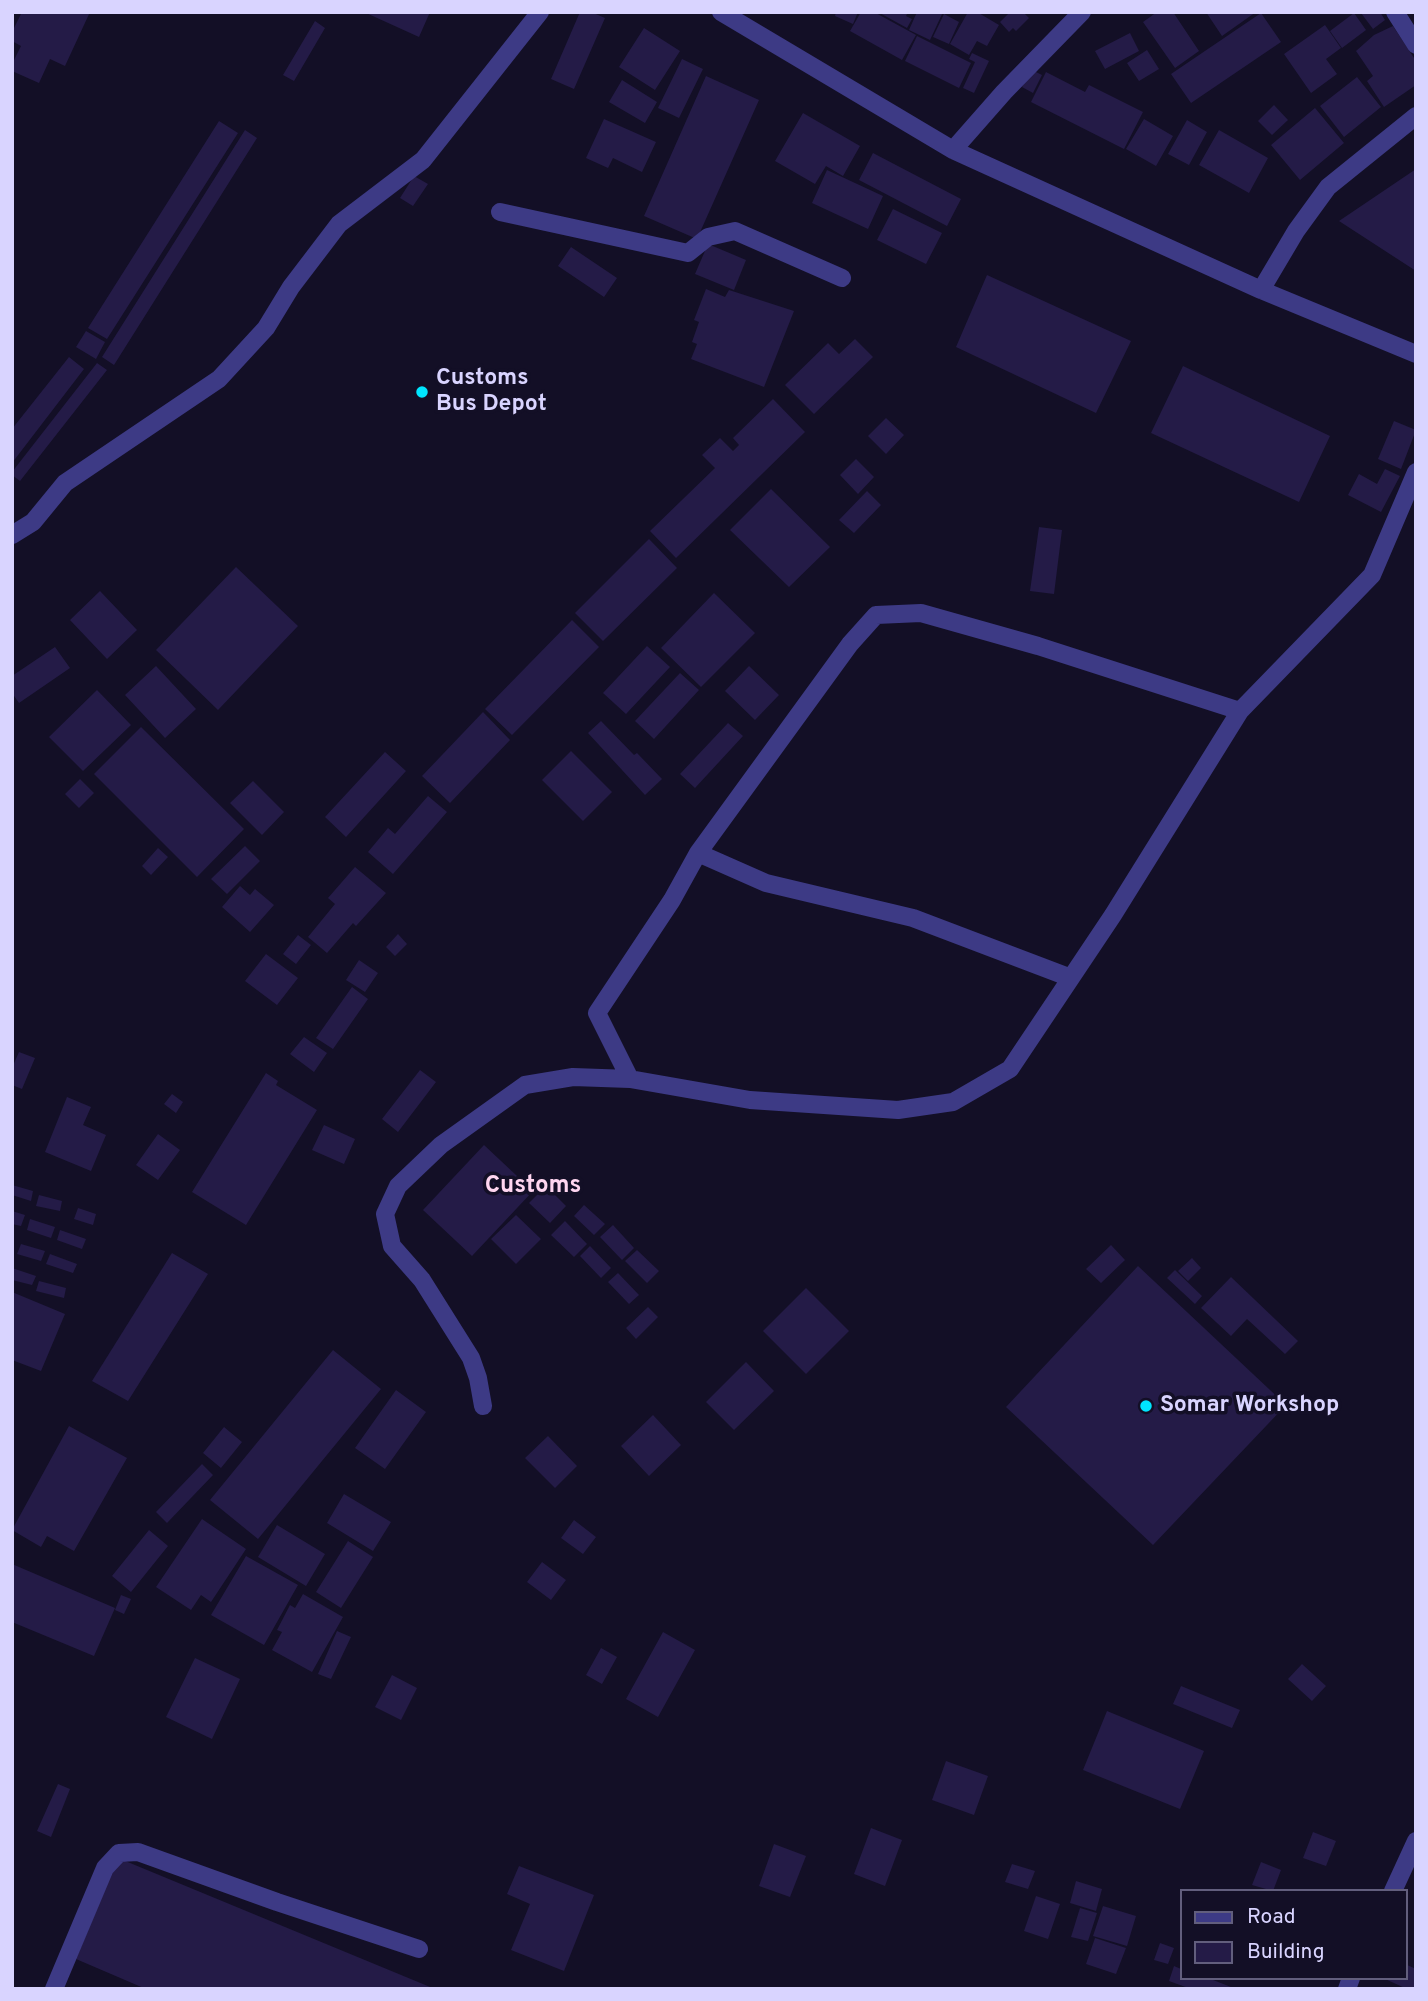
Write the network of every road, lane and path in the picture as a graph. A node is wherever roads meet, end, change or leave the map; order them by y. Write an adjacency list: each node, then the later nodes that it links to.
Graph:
1 (540, 12): 13 (street)
2 (721, 12): 7 (street)
3 (1082, 12): 7 (street)
4 (1395, 12): 5 (street)
5 (1416, 45)
6 (1416, 116): 10 (street)
7 (953, 150): 10 (street)
8 (500, 212): 9 (street)
9 (842, 278)
10 (1261, 290): 11 (street)
11 (1416, 354)
12 (1416, 472): 14 (street)
13 (12, 535)
14 (1240, 712): 15 (street); 16 (street)
15 (698, 853): 16 (street); 17 (street)
16 (1071, 978): 17 (street)
17 (630, 1079): 18 (street)
18 (483, 1406)
19 (1416, 1841): 20 (street)
20 (1393, 1889)
21 (419, 1949): 22 (street)
22 (54, 1989)

